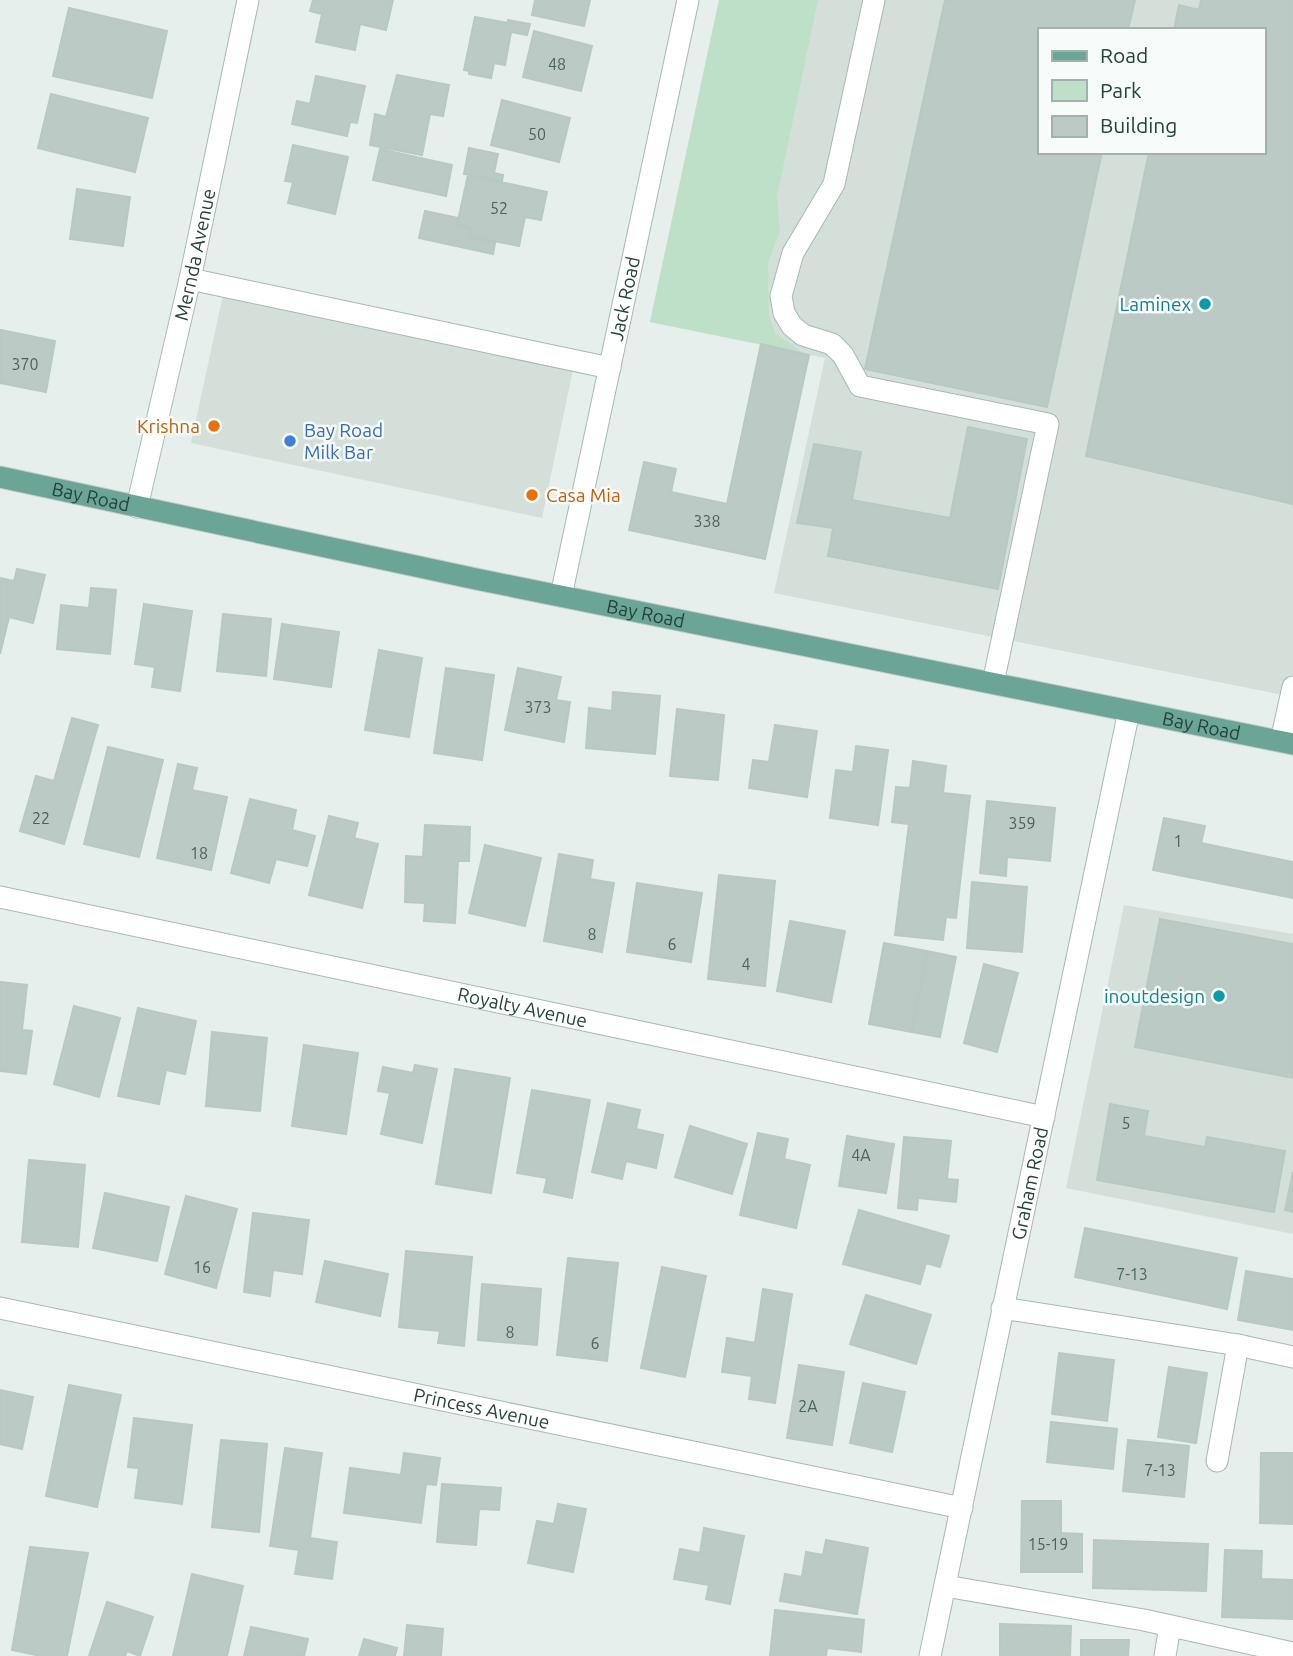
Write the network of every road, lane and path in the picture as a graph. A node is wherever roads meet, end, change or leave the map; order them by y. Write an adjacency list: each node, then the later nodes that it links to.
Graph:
1 (248, 0): 4 (street, Mernda Avenue)
2 (688, 0): 5 (street, Jack Road)
3 (874, 0): 9 (street)
4 (190, 278): 5 (street); 7 (street, Mernda Avenue)
5 (610, 368): 8 (street, Jack Road)
6 (0, 477): 7 (main road, Bay Road)
7 (137, 507): 8 (main road, Bay Road)
8 (561, 596): 9 (main road, Bay Road)
9 (993, 684): 11 (main road, Bay Road)
10 (1293, 687): 12 (street)
11 (1129, 711): 12 (main road, Bay Road); 14 (street, Graham Road)
12 (1287, 742)
13 (0, 897): 14 (street, Royalty Avenue)
14 (1044, 1117): 16 (street, Graham Road)
15 (0, 1308): 20 (street, Princess Avenue)
16 (1002, 1308): 17 (street); 20 (street, Graham Road)
17 (1238, 1345): 18 (street); 19 (street)
18 (1293, 1357)
19 (1217, 1461)
20 (962, 1508): 21 (street, Graham Road)
21 (945, 1586): 22 (street); 24 (street, Graham Road)
22 (1170, 1626): 23 (street); 25 (street)
23 (1293, 1653)
24 (930, 1656)
25 (1165, 1656)

